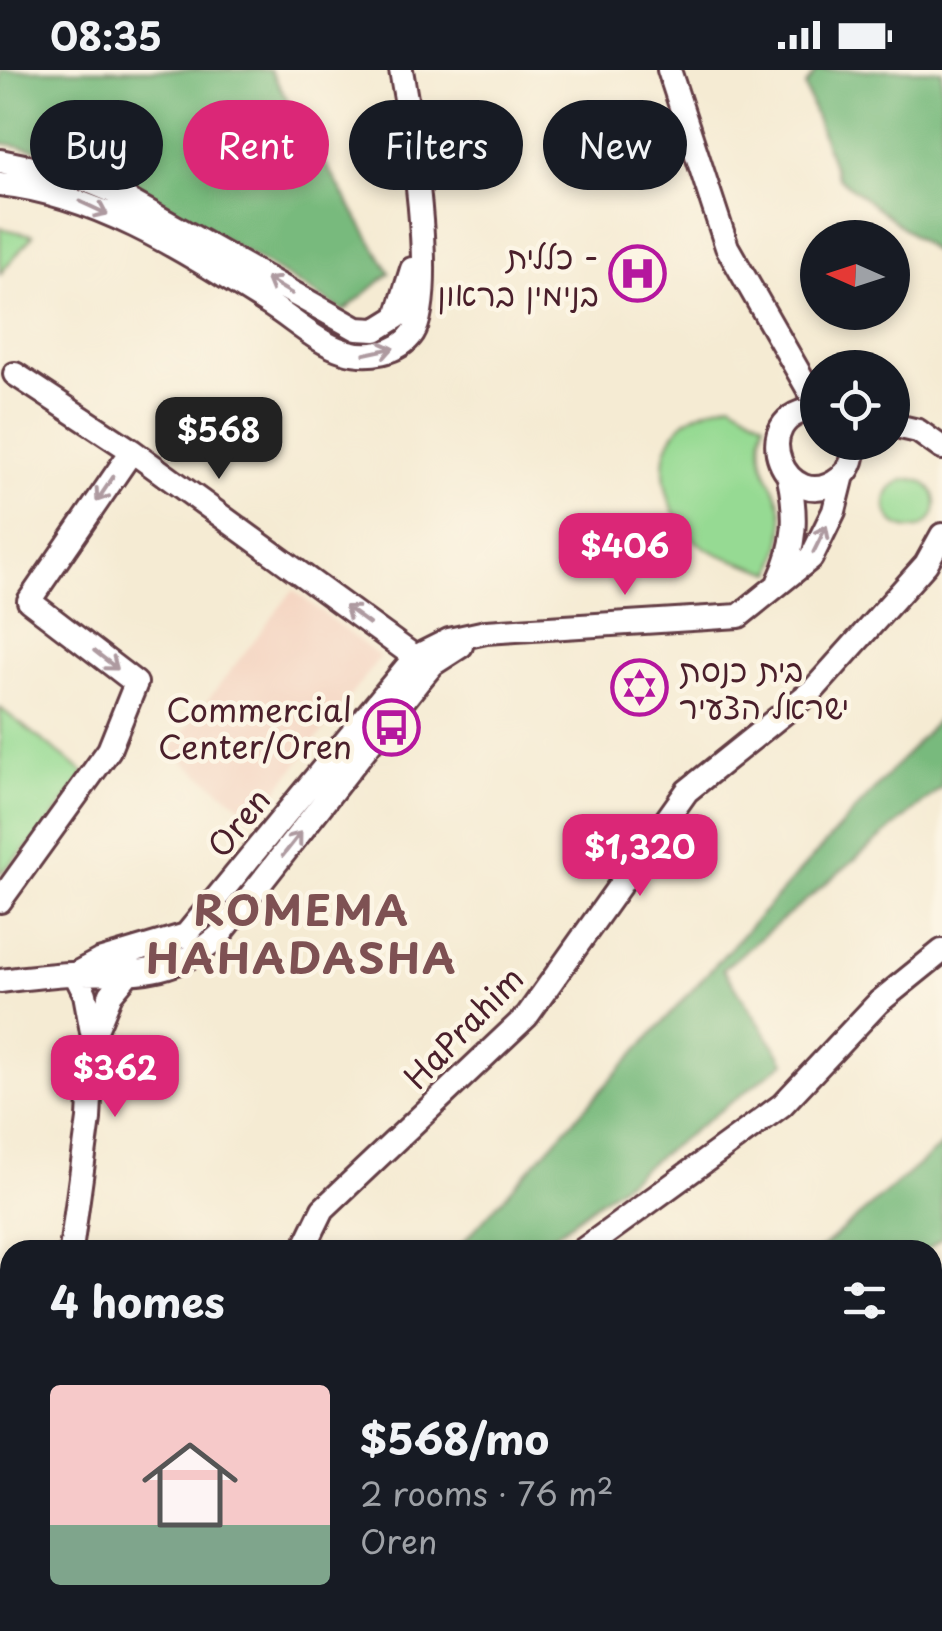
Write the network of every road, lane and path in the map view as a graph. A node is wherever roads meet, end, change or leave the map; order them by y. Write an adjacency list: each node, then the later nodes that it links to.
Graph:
1 (400, 70): 5 (street)
2 (669, 70): 7 (street)
3 (0, 161): 5 (street, one-way to 3)
4 (0, 184): 5 (street, one-way to 5)
5 (419, 216)
6 (15, 374): 11 (street)
7 (800, 385)
8 (800, 418): 14 (street)
9 (910, 429): 10 (street)
10 (942, 448)
11 (132, 451): 18 (street, one-way to 11); 20 (street, one-way to 20)
12 (849, 460): 14 (street)
13 (850, 460): 16 (street, Oren, one-way to 13)
14 (790, 478): 16 (street)
15 (942, 535): 27 (street, HaPrahim)
16 (776, 589): 17 (street, Oren)
17 (486, 632): 18 (street, Oren); 19 (street, Oren)
18 (415, 657): 19 (street); 22 (street, Oren)
19 (418, 682): 23 (street, Oren, one-way to 19)
20 (0, 901)
21 (942, 951): 28 (street)
22 (75, 974): 23 (street, Oren); 24 (street); 25 (street)
23 (127, 975): 25 (street)
24 (0, 981)
25 (93, 1037): 26 (street)
26 (72, 1240)
27 (308, 1240)
28 (597, 1240)

